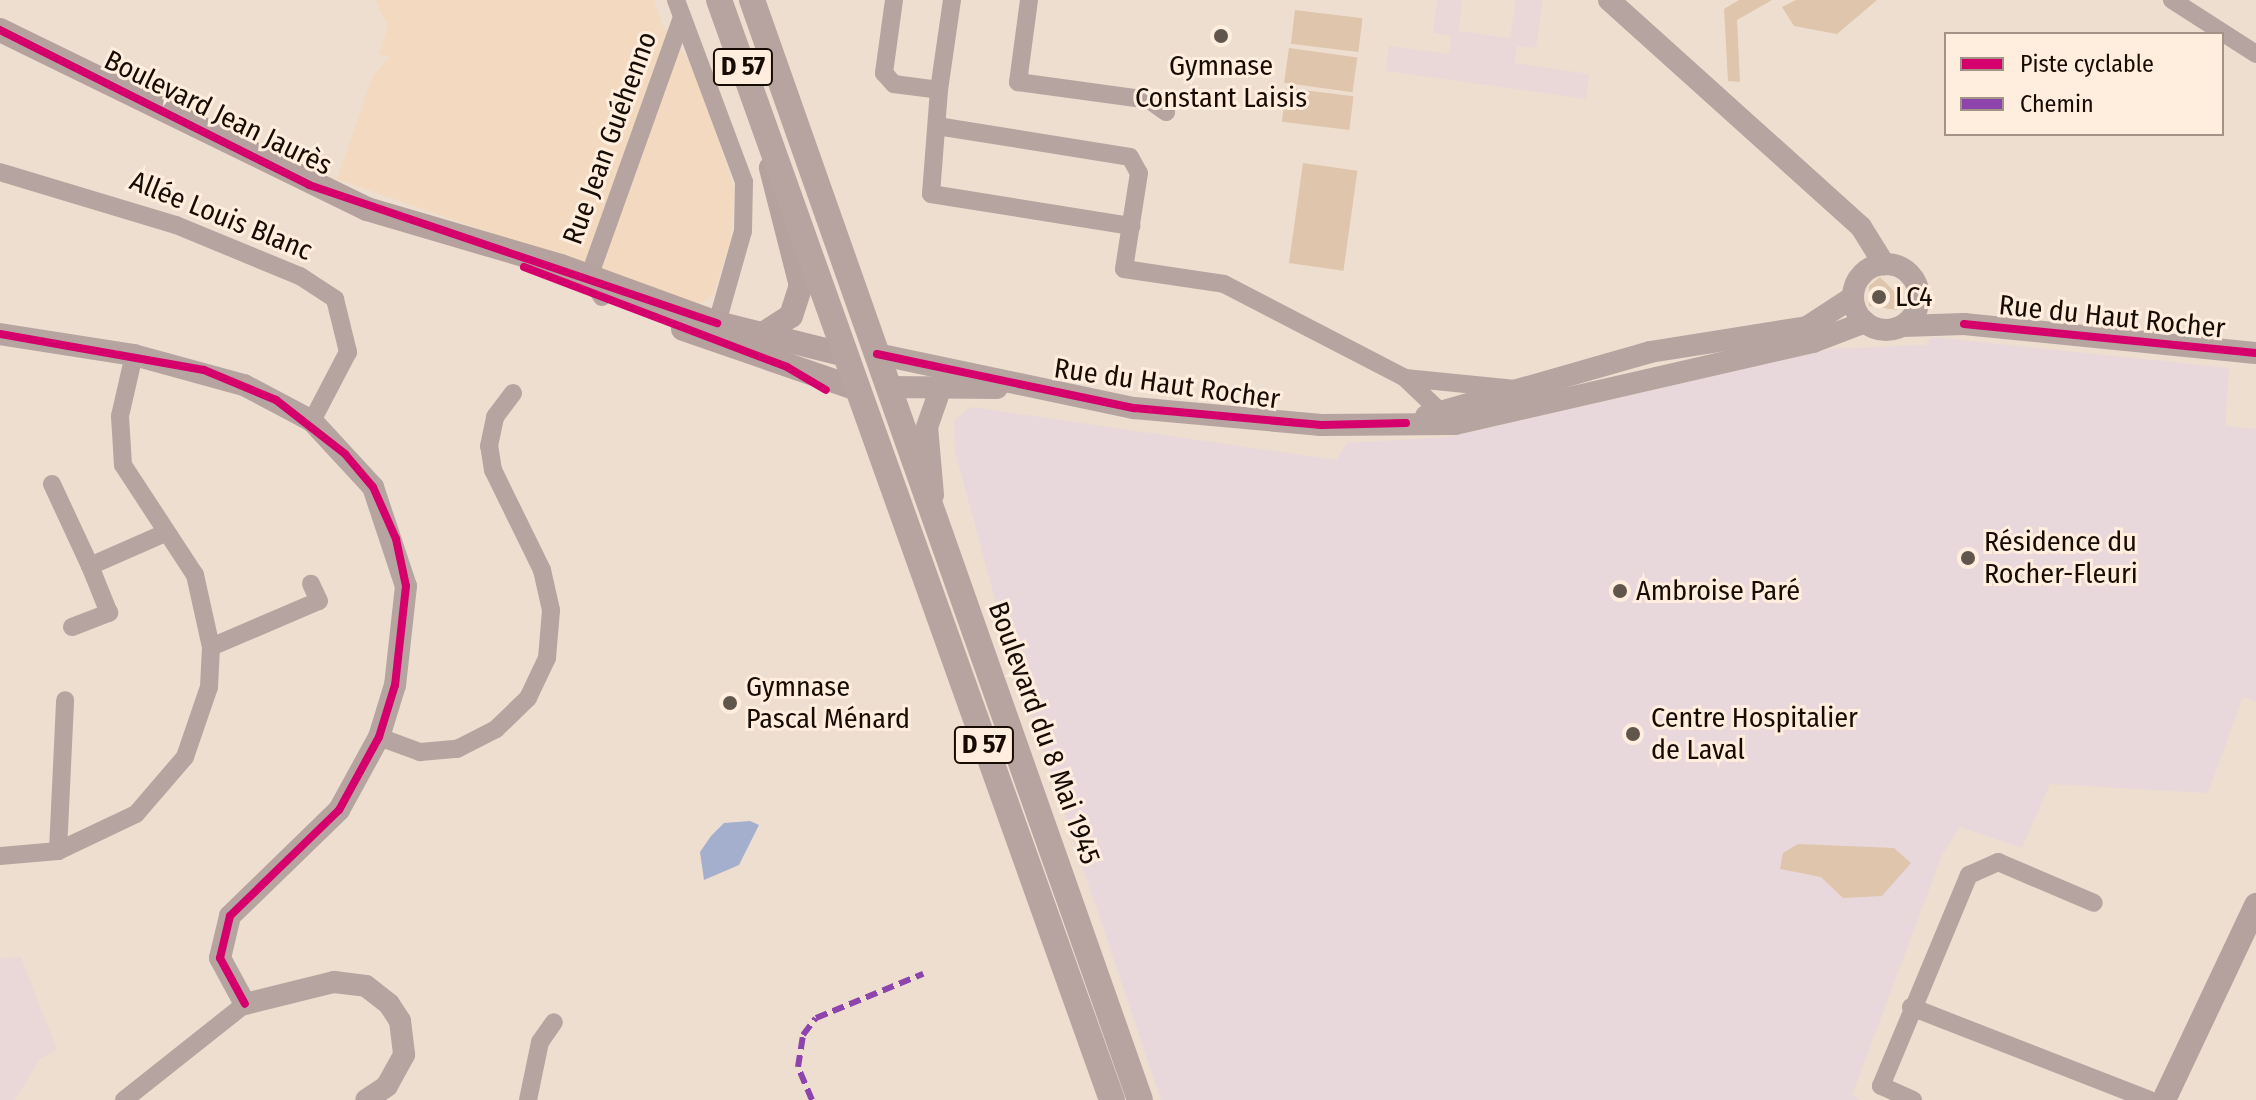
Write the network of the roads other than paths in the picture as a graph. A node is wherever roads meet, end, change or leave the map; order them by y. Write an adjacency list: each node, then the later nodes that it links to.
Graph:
1 (719, 0): 16 (main road, D 57)
2 (752, 0): 30 (main road, Boulevard du 8 Mai 1945 / D 57)
3 (894, 0): 13 (street)
4 (952, 0): 13 (street)
5 (1029, 0): 14 (street)
6 (1609, 0): 19 (street)
7 (2172, 0): 10 (street)
8 (679, 8): 20 (street, Rue Jean Guéhenno); 24 (street)
9 (0, 30): 20 (main road, Boulevard Jean Jaurès)
10 (2222, 32)
11 (2224, 33): 12 (street)
12 (2256, 54)
13 (939, 90): 15 (street)
14 (1166, 112)
15 (937, 126): 18 (street); 18 (street)
16 (766, 134): 28 (main road); 30 (main road)
17 (0, 172): 41 (street, Allée Louis Blanc)
18 (1131, 226): 33 (street)
19 (1884, 264): 21 (street); 22 (street)
20 (596, 287): 24 (main road, Boulevard Jean Jaurès); 32 (main road, Boulevard Jean Jaurès)
21 (1853, 297): 23 (street); 36 (street, Rue du Haut Rocher)
22 (1919, 299): 25 (street, Rue du Haut Rocher); 26 (street)
23 (1865, 322): 26 (street); 40 (street, Rue du Haut Rocher)
24 (717, 323): 28 (main road, Boulevard Jean Jaurès)
25 (1964, 324): 26 (street, Rue du Haut Rocher); 29 (street, Rue du Haut Rocher)
26 (1903, 326)
27 (0, 334): 31 (street)
28 (763, 334): 30 (main road, Boulevard Jean Jaurès)
29 (2256, 353)
30 (861, 354): 32 (main road); 37 (street, Rue du Haut Rocher); 38 (main road, Boulevard du 8 Mai 1945 / D 57)
31 (134, 355): 41 (street); 44 (street)
32 (787, 367): 38 (main road, Boulevard Jean Jaurès)
33 (1405, 378): 34 (street); 40 (street)
34 (1455, 382): 36 (street); 40 (street)
35 (941, 387): 37 (street, Rue du Haut Rocher); 38 (street, Rue du Haut Rocher); 43 (street)
36 (1530, 390): 40 (street, Rue du Haut Rocher)
37 (1046, 391): 40 (street, Rue du Haut Rocher)
38 (870, 392): 43 (main road, Boulevard du 8 Mai 1945 / D 57); 45 (main road); 62 (main road, Boulevard du 8 Mai 1945 / D 57)
39 (513, 393): 51 (street)
40 (1450, 414)
41 (312, 421): 51 (street)
42 (52, 484): 46 (street)
43 (938, 529): 45 (main road, Boulevard du 8 Mai 1945 / D 57)
44 (165, 533): 46 (street); 49 (street)
45 (947, 557): 63 (main road, Boulevard du 8 Mai 1945 / D 57)
46 (90, 566): 48 (street)
47 (311, 584): 49 (street)
48 (72, 627)
49 (211, 647): 52 (street)
50 (65, 700): 52 (street)
51 (379, 737): 56 (street)
52 (58, 851): 53 (street)
53 (0, 856)
54 (2094, 903): 57 (street)
55 (2256, 905): 66 (main road)
56 (245, 1004): 59 (street); 60 (street)
57 (1911, 1007): 64 (street); 65 (street)
58 (554, 1022): 61 (street)
59 (124, 1100)
60 (366, 1100)
61 (528, 1100)
62 (1112, 1100)
63 (1140, 1100)
64 (1913, 1100)
65 (2150, 1100)
66 (2164, 1100)

